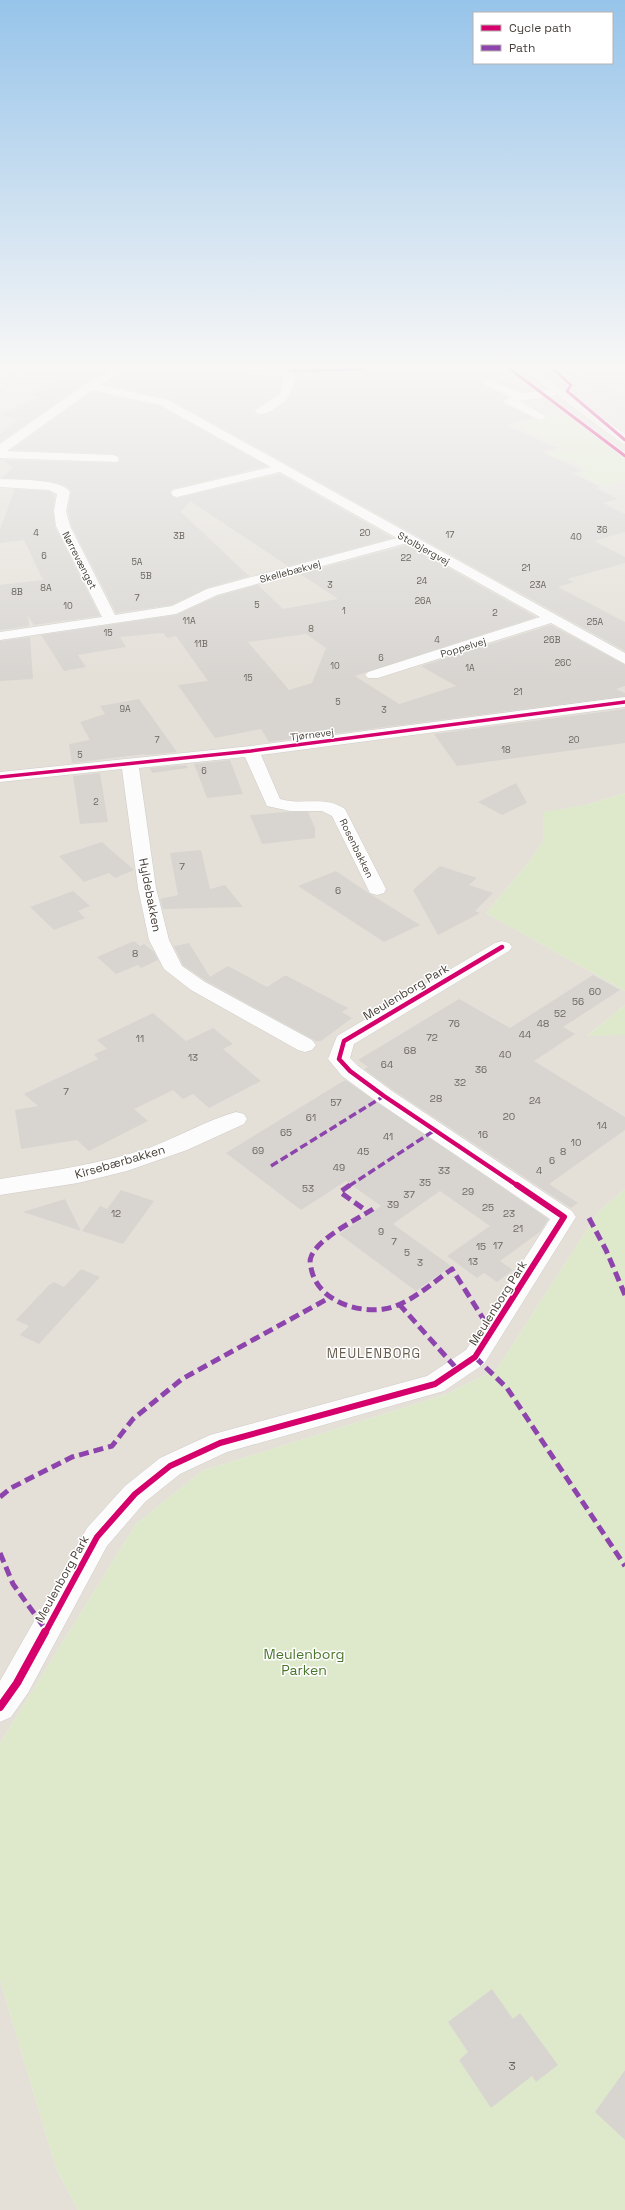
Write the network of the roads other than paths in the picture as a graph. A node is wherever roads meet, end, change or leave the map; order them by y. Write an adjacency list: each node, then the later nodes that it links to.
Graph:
1 (264, 472): 4 (street)
2 (288, 472): 5 (street, Stolbjergvej)
3 (0, 483): 7 (street, Nørrevænget)
4 (177, 493)
5 (408, 539): 6 (street, Stolbjergvej); 7 (street, Skellebækvej)
6 (553, 618): 9 (street, Stolbjergvej); 10 (street, Poppelvej)
7 (110, 619): 8 (street)
8 (0, 636)
9 (625, 659)
10 (373, 675)
11 (625, 702): 12 (street, Tjørnevej)
12 (251, 751): 13 (street, Tjørnevej); 15 (street, Rosenbakken)
13 (130, 763): 14 (street, Tjørnevej); 17 (street, Hyldebakken)
14 (0, 777)
15 (377, 888)
16 (502, 947): 20 (street, Meulenborg Park)
17 (305, 1045)
18 (236, 1119): 19 (street, Kirsebærbakken)
19 (0, 1187)
20 (0, 1707)

